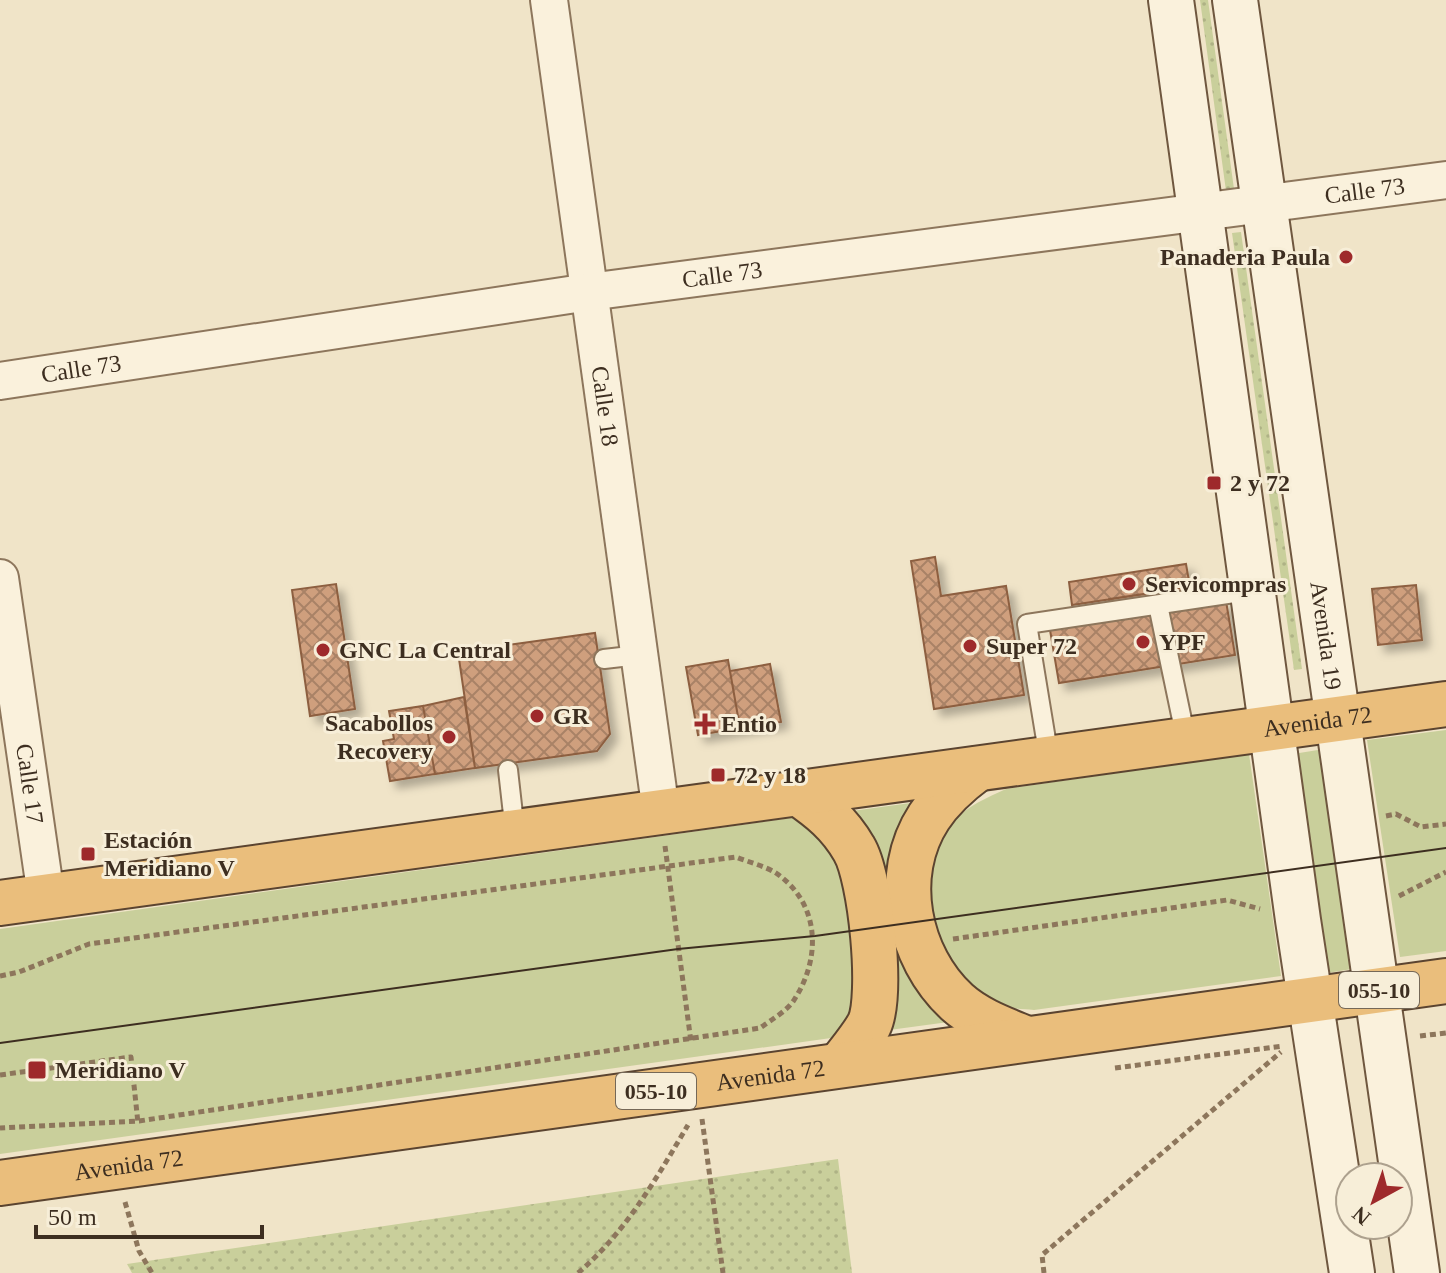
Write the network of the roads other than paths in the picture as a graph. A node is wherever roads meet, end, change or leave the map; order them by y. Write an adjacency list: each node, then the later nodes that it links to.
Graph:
1 (549, 0): 7 (street, Calle 18)
2 (1171, 0): 6 (main road)
3 (1235, 0): 5 (main road, Avenida 19)
4 (1446, 180): 5 (street, Calle 73)
5 (1264, 204): 6 (street, Calle 73); 15 (main road, Avenida 19)
6 (1201, 213): 7 (street, Calle 73); 10 (main road)
7 (589, 292): 8 (street, Calle 73); 12 (street, Calle 18)
8 (0, 381)
9 (0, 578): 24 (street, Calle 17)
10 (1254, 590): 11 (lane); 16 (main road)
11 (1158, 605): 17 (lane); 18 (lane)
12 (639, 655): 13 (lane); 22 (street, Calle 18)
13 (604, 659)
14 (1446, 704): 15 (highway, Avenida 72)
15 (1335, 718): 16 (highway, Avenida 72); 27 (main road, Avenida 19)
16 (1273, 727): 17 (highway, Avenida 72); 28 (main road)
17 (1186, 739): 18 (highway, Avenida 72)
18 (1049, 759): 19 (highway, Avenida 72)
19 (977, 769): 21 (highway, Avenida 72); 29 (highway)
20 (508, 770): 23 (lane)
21 (798, 793): 22 (highway, Avenida 72); 30 (highway)
22 (661, 812): 23 (highway, Avenida 72)
23 (515, 832): 24 (highway, Avenida 72)
24 (46, 896): 25 (highway, Avenida 72)
25 (0, 903)
26 (1446, 981): 27 (highway, Avenida 72 / 055-10)
27 (1376, 990): 28 (highway, Avenida 72 / 055-10); 33 (main road, Avenida 19)
28 (1313, 999): 29 (highway, Avenida 72 / 055-10); 32 (main road)
29 (1027, 1039): 30 (highway, Avenida 72 / 055-10)
30 (840, 1065): 31 (highway, Avenida 72 / 055-10)
31 (0, 1183)
32 (1352, 1273)
33 (1417, 1273)

